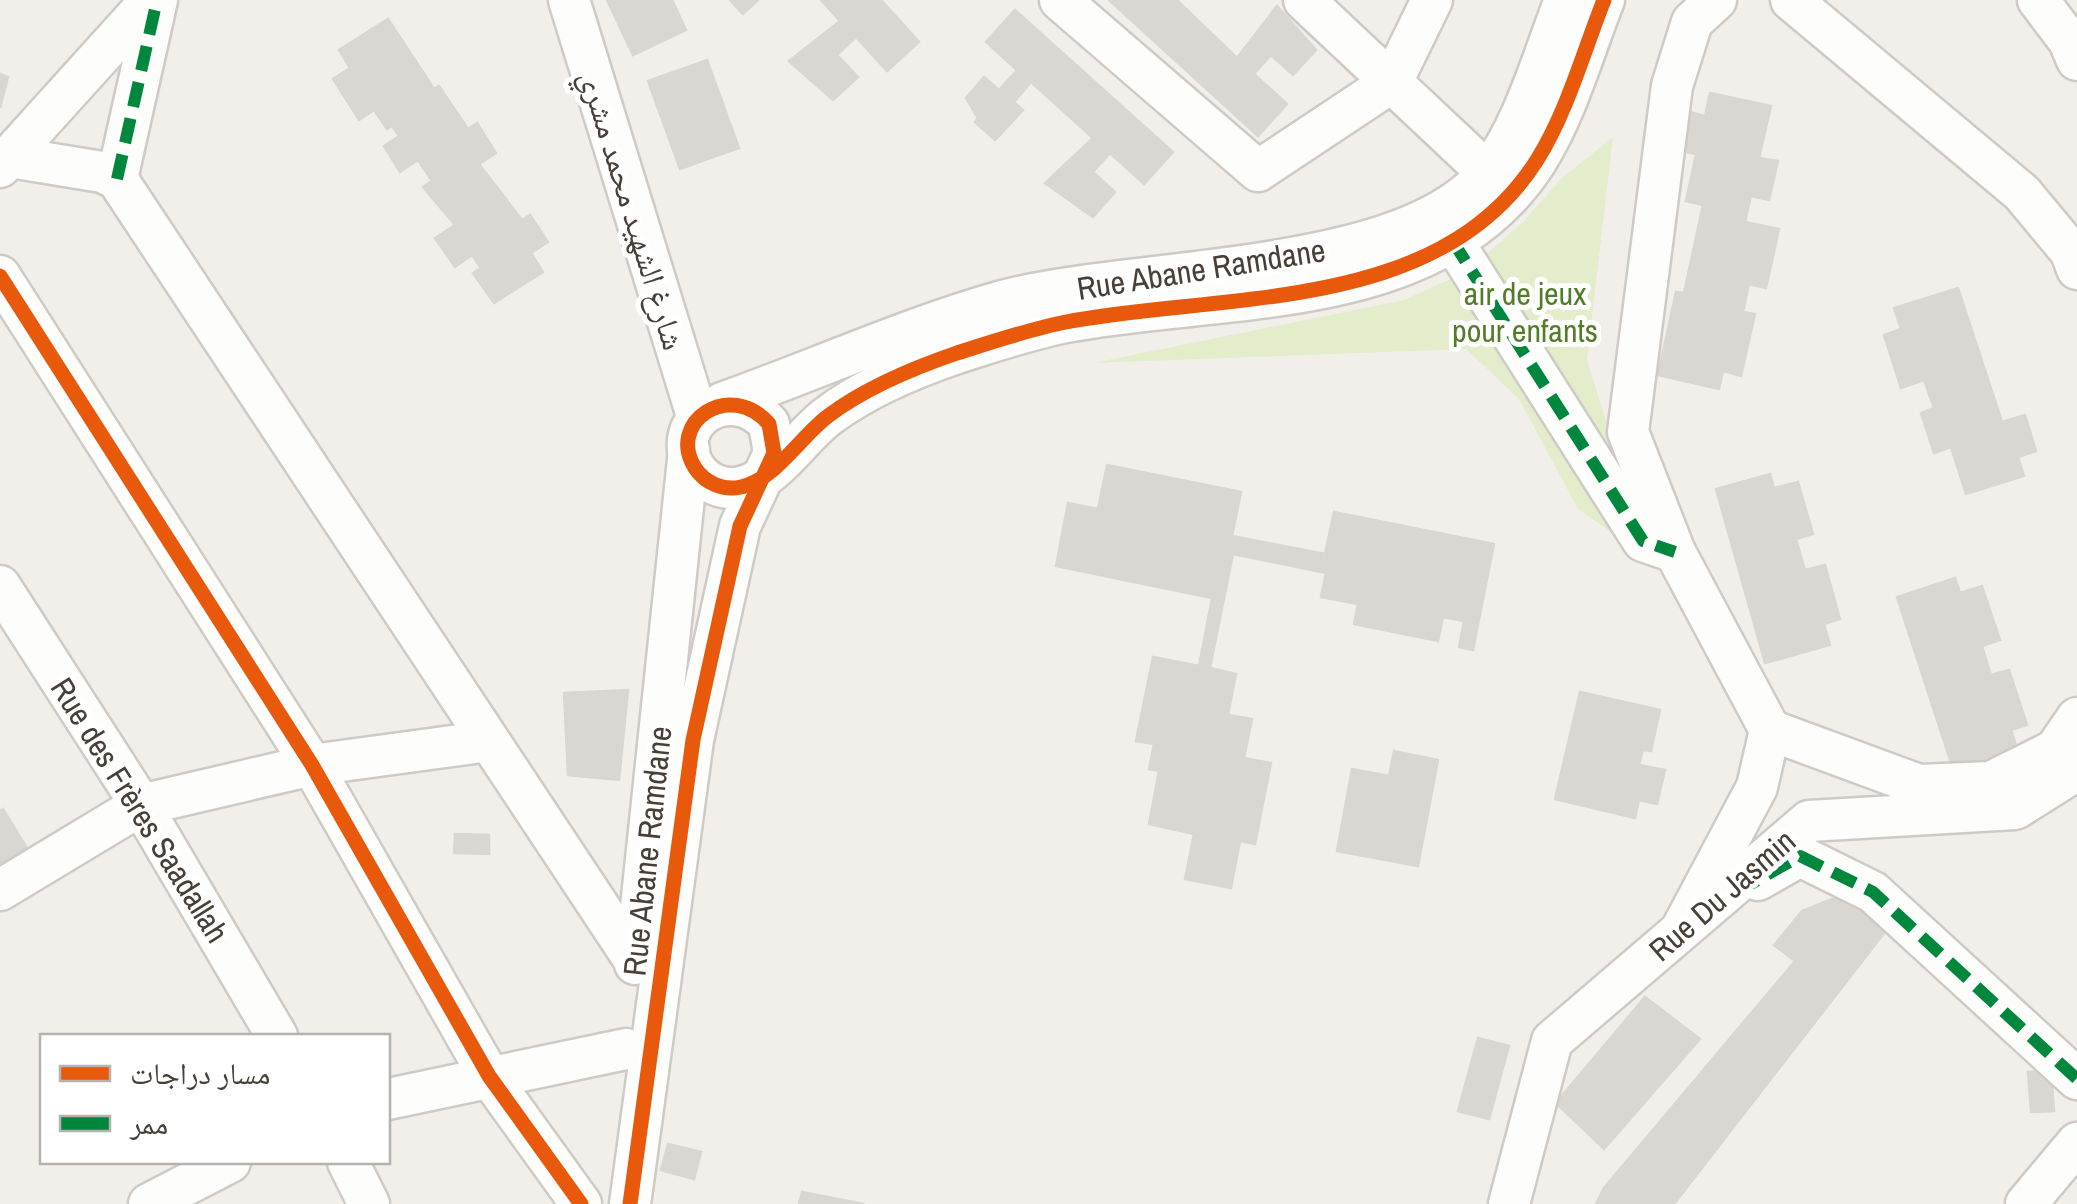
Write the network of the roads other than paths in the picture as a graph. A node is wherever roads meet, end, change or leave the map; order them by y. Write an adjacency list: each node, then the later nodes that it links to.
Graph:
1 (154, 0): 13 (street); 15 (street)
2 (568, 0): 19 (street, شارغ الشهيد محمد مشري)
3 (1060, 0): 12 (street)
4 (1304, 0): 12 (street)
5 (1432, 0): 12 (street)
6 (1565, 0): 14 (street, Rue Abane Ramdane)
7 (1604, 0): 16 (street)
8 (1716, 0): 21 (street)
9 (1792, 0): 17 (street)
10 (2038, 0): 11 (street)
11 (2074, 46)
12 (1392, 82): 14 (street)
13 (5, 162): 15 (street)
14 (1488, 173): 19 (street, Rue Abane Ramdane)
15 (117, 180): 25 (street)
16 (1452, 240): 20 (street); 21 (street)
17 (2077, 269)
18 (6, 297): 26 (street)
19 (703, 424): 20 (street); 20 (street); 31 (street, Rue Abane Ramdane)
20 (766, 473): 37 (street)
21 (1675, 552): 24 (street)
22 (0, 586): 28 (street, Rue des Frères Saadallah)
23 (2077, 718): 24 (street)
24 (1770, 730): 30 (street)
25 (489, 741): 26 (street); 31 (street)
26 (312, 765): 28 (street); 34 (street)
27 (2077, 770): 30 (street, Rue Du Jasmin)
28 (140, 805): 29 (street); 32 (street, Rue des Frères Saadallah)
29 (0, 890)
30 (1692, 921): 35 (street); 45 (street, Rue Du Jasmin)
31 (635, 962): 33 (street, Rue Abane Ramdane)
32 (276, 1034)
33 (626, 1049): 34 (street); 37 (street, Rue Abane Ramdane)
34 (489, 1076): 36 (street); 43 (street)
35 (2077, 1079)
36 (390, 1099)
37 (637, 1132): 44 (street)
38 (2077, 1143): 46 (street)
39 (226, 1164): 41 (street)
40 (349, 1164): 42 (street)
41 (149, 1204)
42 (369, 1204)
43 (581, 1204)
44 (630, 1204)
45 (1508, 1204)
46 (2026, 1204)

